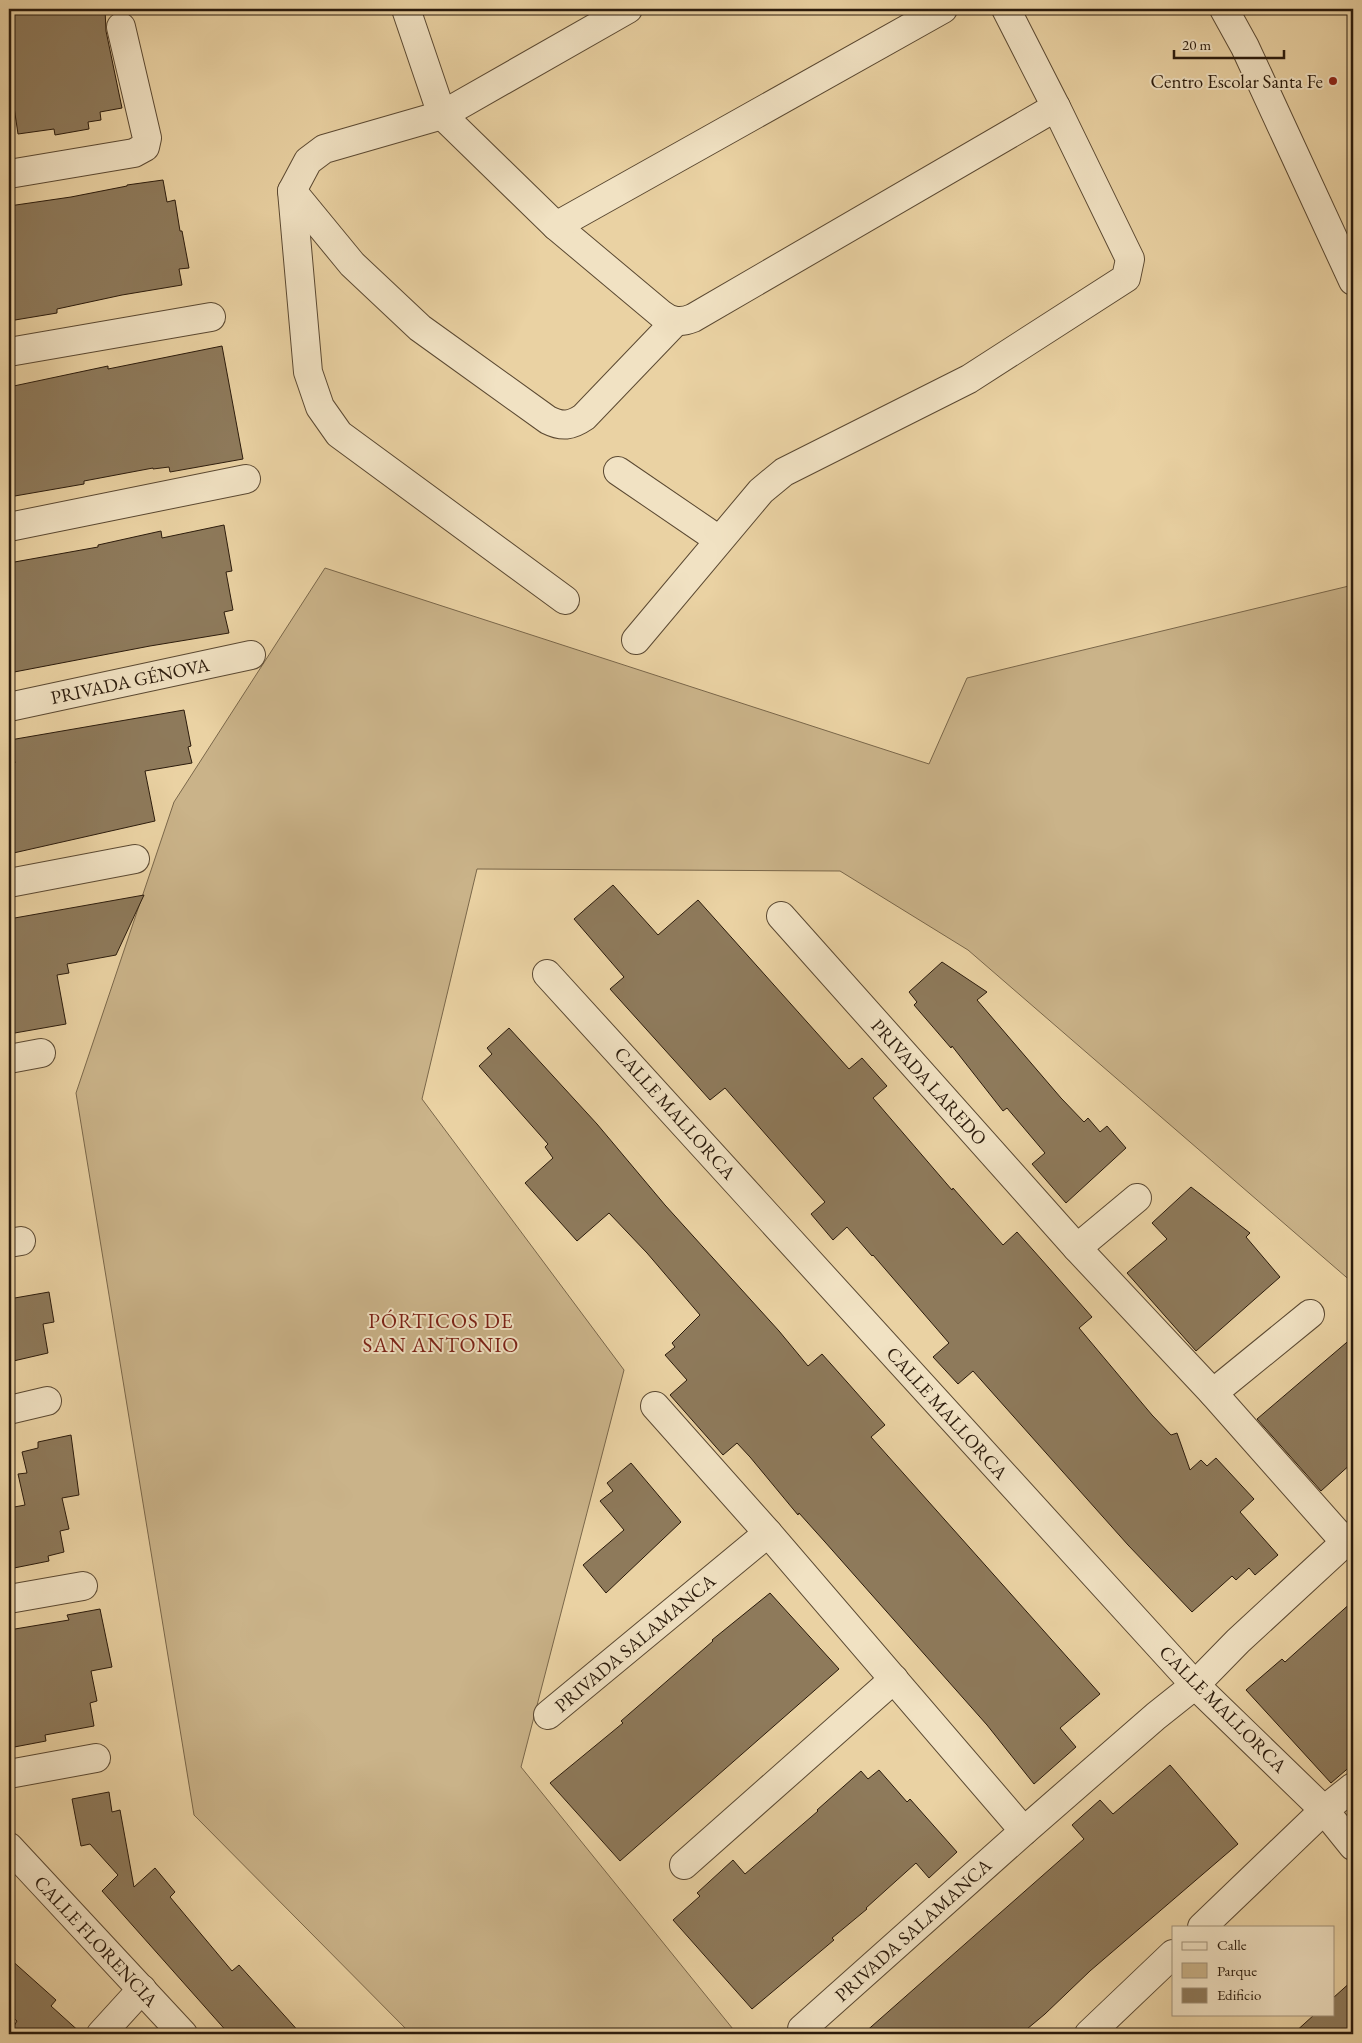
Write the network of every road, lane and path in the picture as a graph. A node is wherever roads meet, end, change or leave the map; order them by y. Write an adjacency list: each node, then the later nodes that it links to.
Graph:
1 (406, 9): 8 (street)
2 (628, 9): 8 (street)
3 (943, 9): 11 (street)
4 (1006, 9): 7 (street)
5 (1224, 9): 12 (street)
6 (121, 27): 9 (street)
7 (1056, 107): 14 (street); 19 (street)
8 (442, 115): 10 (street); 11 (street)
9 (9, 174)
10 (292, 191): 14 (street); 20 (street)
11 (556, 226): 14 (street)
12 (1353, 281)
13 (211, 317): 15 (street)
14 (676, 321)
15 (9, 352)
16 (618, 471): 19 (street)
17 (246, 479): 18 (street)
18 (9, 527)
19 (719, 540): 21 (street)
20 (565, 600)
21 (636, 640)
22 (251, 655): 23 (street, PRIVADA GÉNOVA)
23 (9, 707)
24 (135, 859): 25 (street)
25 (9, 883)
26 (781, 916): 31 (street, PRIVADA LAREDO)
27 (547, 974): 42 (street, CALLE MALLORCA)
28 (40, 1053): 29 (street)
29 (9, 1059)
30 (1137, 1198): 31 (street)
31 (1077, 1248): 33 (street, PRIVADA LAREDO)
32 (1310, 1314): 33 (street)
33 (1213, 1393): 38 (street, PRIVADA LAREDO)
34 (47, 1402): 36 (street)
35 (656, 1406): 37 (street)
36 (9, 1410)
37 (768, 1533): 41 (street); 43 (street, PRIVADA SALAMANCA)
38 (1349, 1539): 42 (street, PRIVADA LAREDO)
39 (82, 1586): 40 (street)
40 (9, 1599)
41 (894, 1679): 48 (street); 51 (street)
42 (1195, 1685): 47 (street, CALLE MALLORCA); 48 (street, PRIVADA SALAMANCA)
43 (548, 1715)
44 (96, 1758): 45 (street)
45 (9, 1774)
46 (1353, 1787): 47 (street)
47 (1324, 1810): 49 (street, CALLE MALLORCA); 52 (street)
48 (1024, 1831): 55 (street, PRIVADA SALAMANCA)
49 (1353, 1846)
50 (12, 1858): 54 (street, CALLE FLORENCIA)
51 (684, 1865)
52 (1203, 1926)
53 (1172, 1955): 58 (street)
54 (142, 1989): 56 (street); 57 (street, CALLE FLORENCIA)
55 (802, 2029)
56 (101, 2034)
57 (183, 2034)
58 (1089, 2034)

